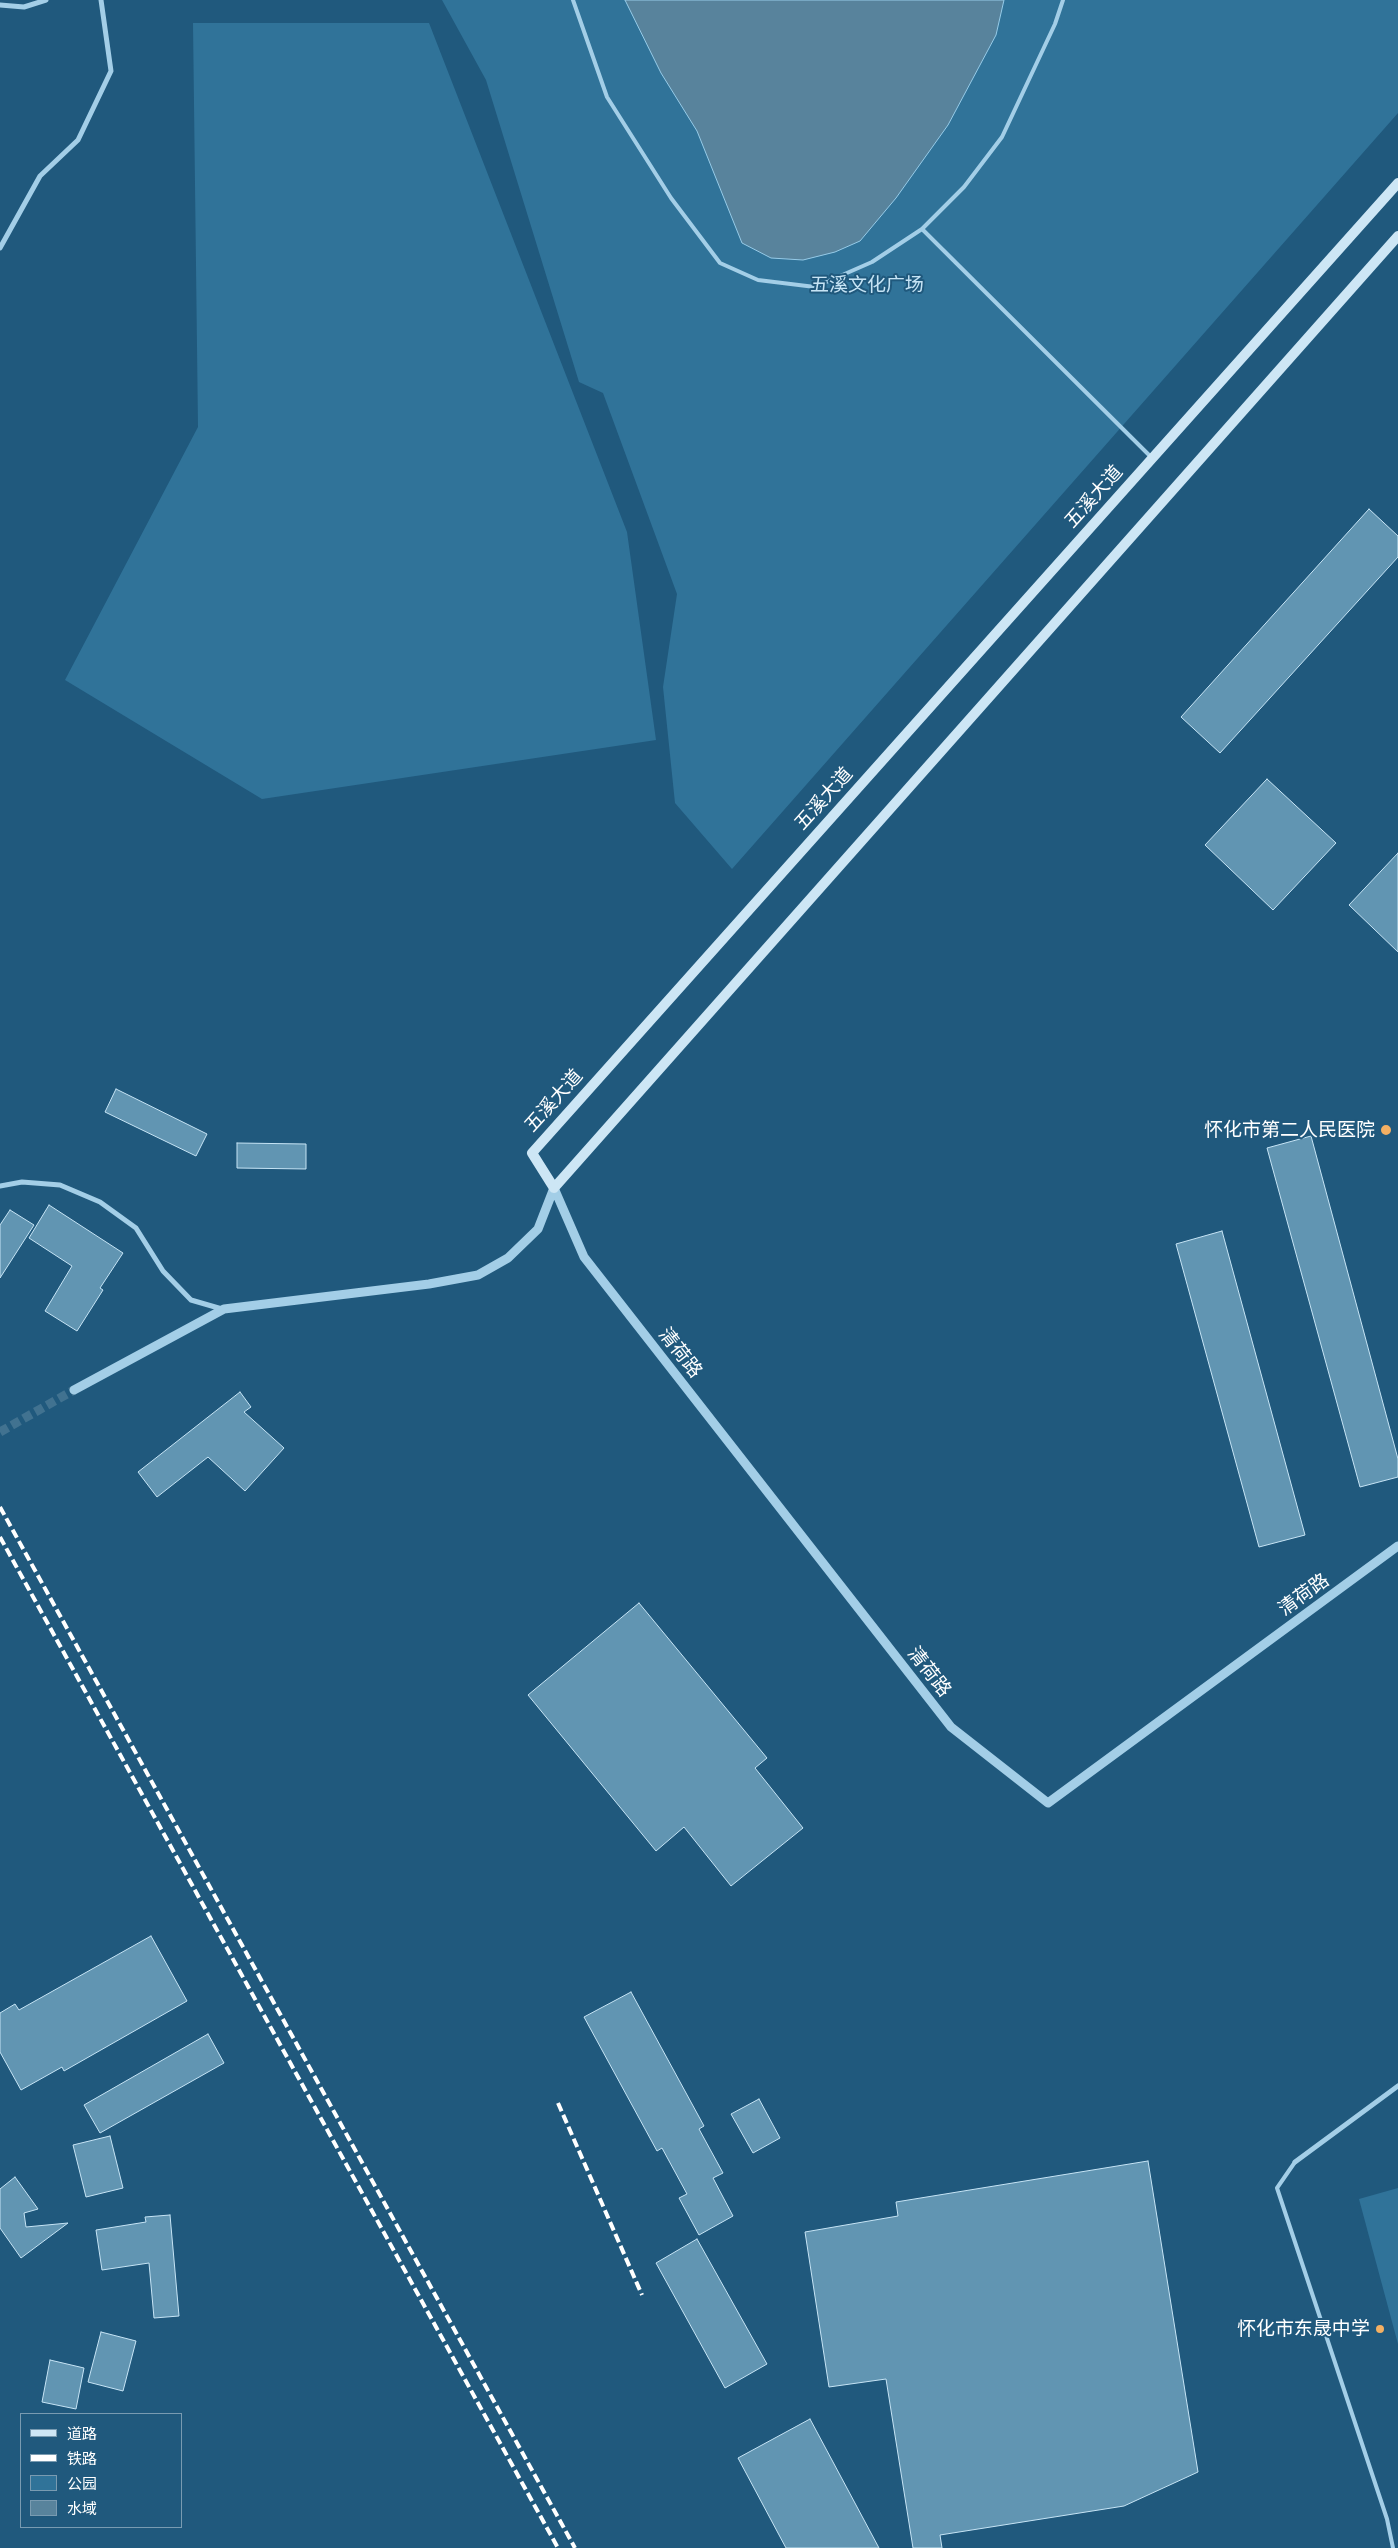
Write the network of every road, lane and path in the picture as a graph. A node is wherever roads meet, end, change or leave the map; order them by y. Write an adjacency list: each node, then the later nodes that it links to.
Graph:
1 (46, 0): 5 (street)
2 (101, 0): 9 (street)
3 (573, 0): 7 (lane)
4 (1062, 0): 7 (lane)
5 (0, 5)
6 (1398, 183): 10 (main road, 五溪大道)
7 (922, 229): 10 (lane)
8 (1398, 236): 12 (main road)
9 (0, 248)
10 (1152, 458): 12 (main road, 五溪大道)
11 (0, 1186): 13 (street)
12 (554, 1188): 13 (street); 15 (street, 清荷路)
13 (224, 1309): 14 (street)
14 (74, 1390)
15 (1398, 1546)
16 (1398, 2086): 17 (street)
17 (1295, 2162): 18 (lane)
18 (1393, 2548)

